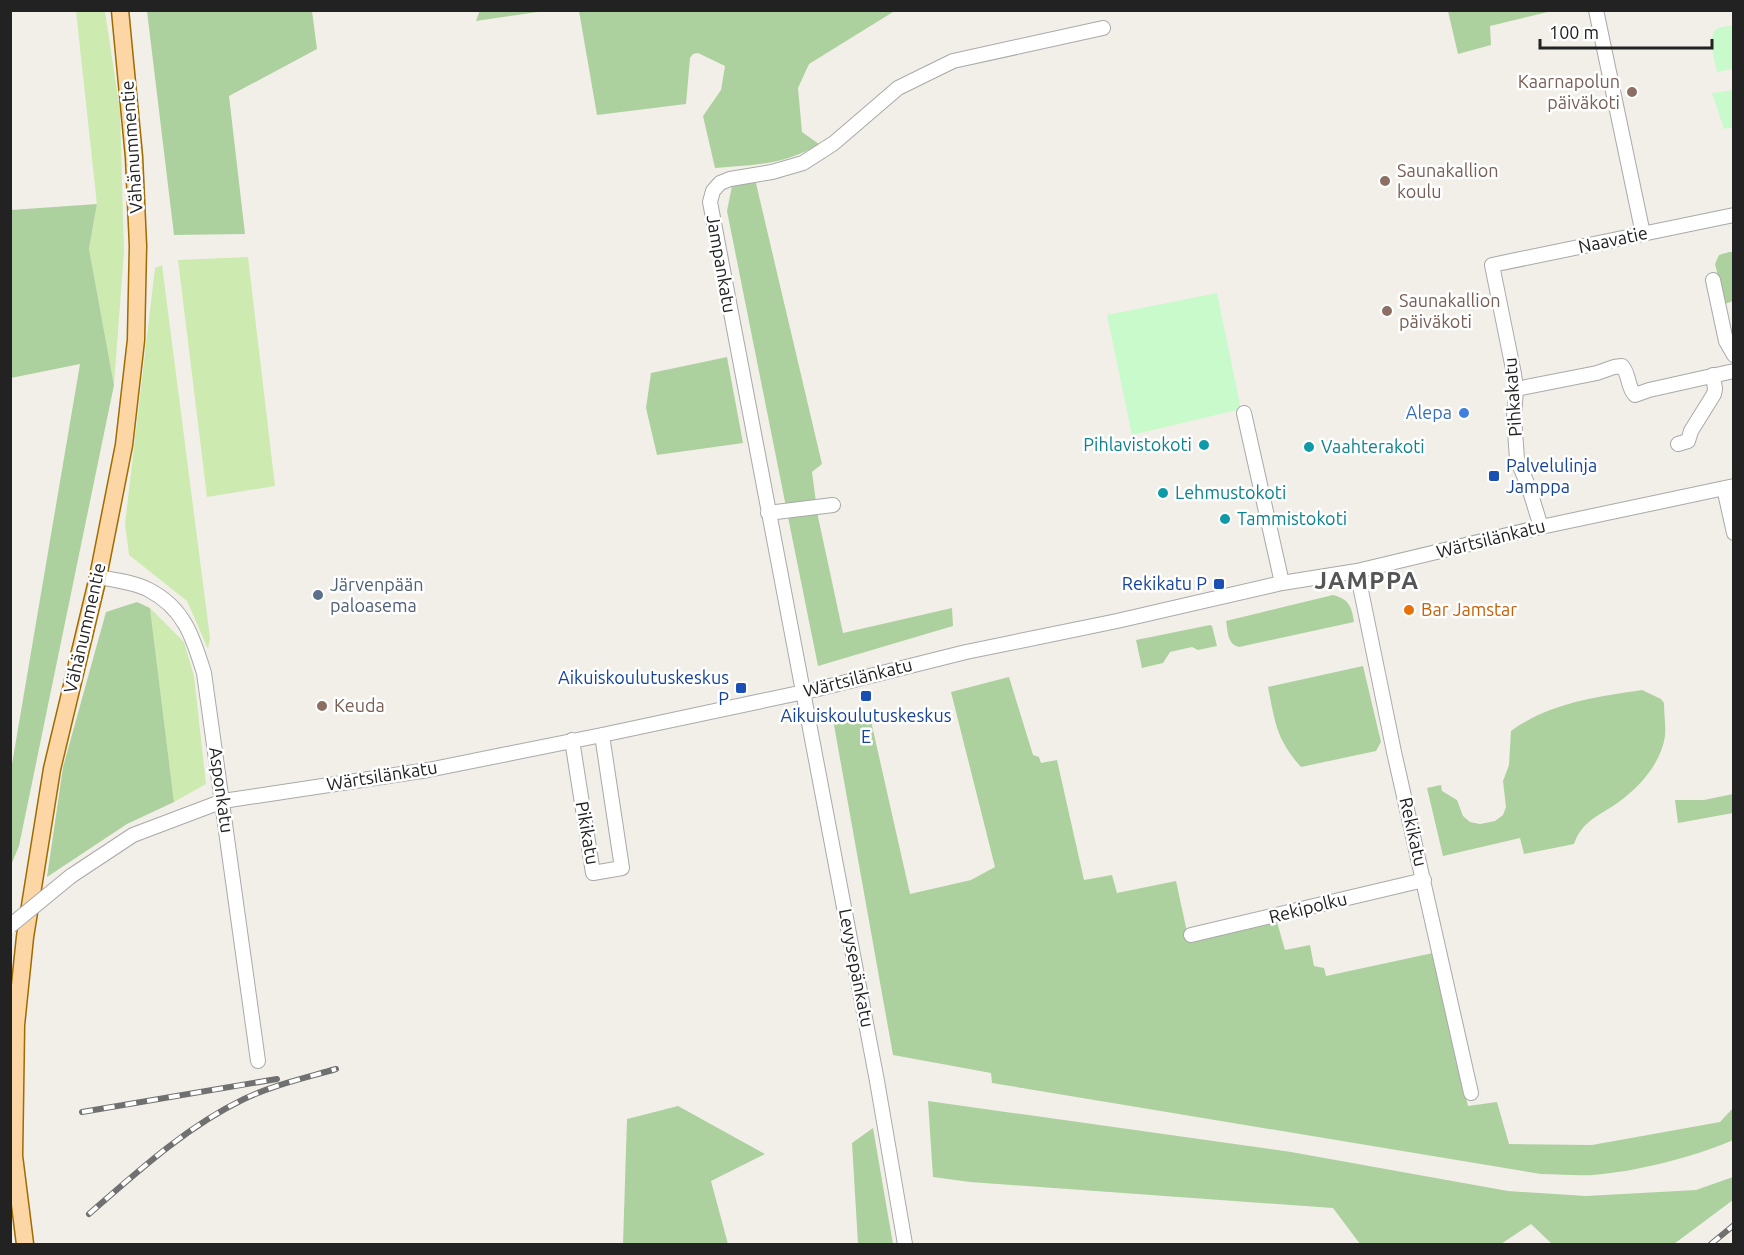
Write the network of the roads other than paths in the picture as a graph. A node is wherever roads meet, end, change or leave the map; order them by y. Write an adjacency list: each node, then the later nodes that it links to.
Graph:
1 (120, 10): 20 (main road, Vähänummentie)
2 (1596, 10): 5 (street)
3 (1103, 28): 16 (street, Jampankatu)
4 (1734, 215): 5 (street, Naavatie)
5 (1643, 234): 6 (street, Naavatie)
6 (1492, 265): 11 (street, Pihkakatu)
7 (1713, 280): 8 (street)
8 (1734, 355)
9 (1734, 371): 10 (street)
10 (1713, 375): 11 (street); 13 (street)
11 (1516, 389): 17 (street, Pihkakatu)
12 (1244, 413): 21 (street)
13 (1678, 444)
14 (1729, 487): 17 (street, Wärtsilänkatu); 18 (street)
15 (833, 505): 16 (street)
16 (768, 513): 22 (street, Jampankatu)
17 (1540, 527): 19 (street, Wärtsilänkatu)
18 (1734, 533)
19 (1356, 571): 21 (street, Wärtsilänkatu); 26 (street, Rekikatu)
20 (98, 577): 25 (street, Asponkatu); 31 (main road, Vähänummentie)
21 (1282, 583): 22 (street, Wärtsilänkatu)
22 (803, 692): 23 (street, Wärtsilänkatu); 32 (street, Levysepänkatu)
23 (602, 735): 24 (street, Wärtsilänkatu); 24 (street, Pikikatu)
24 (572, 740): 25 (street, Wärtsilänkatu)
25 (223, 801): 27 (street, Wärtsilänkatu, bridge); 29 (street, Asponkatu)
26 (1424, 880): 28 (street, Rekipolku); 30 (street, Rekikatu)
27 (10, 926)
28 (1191, 935)
29 (258, 1061)
30 (1471, 1093)
31 (25, 1245)
32 (905, 1245)

